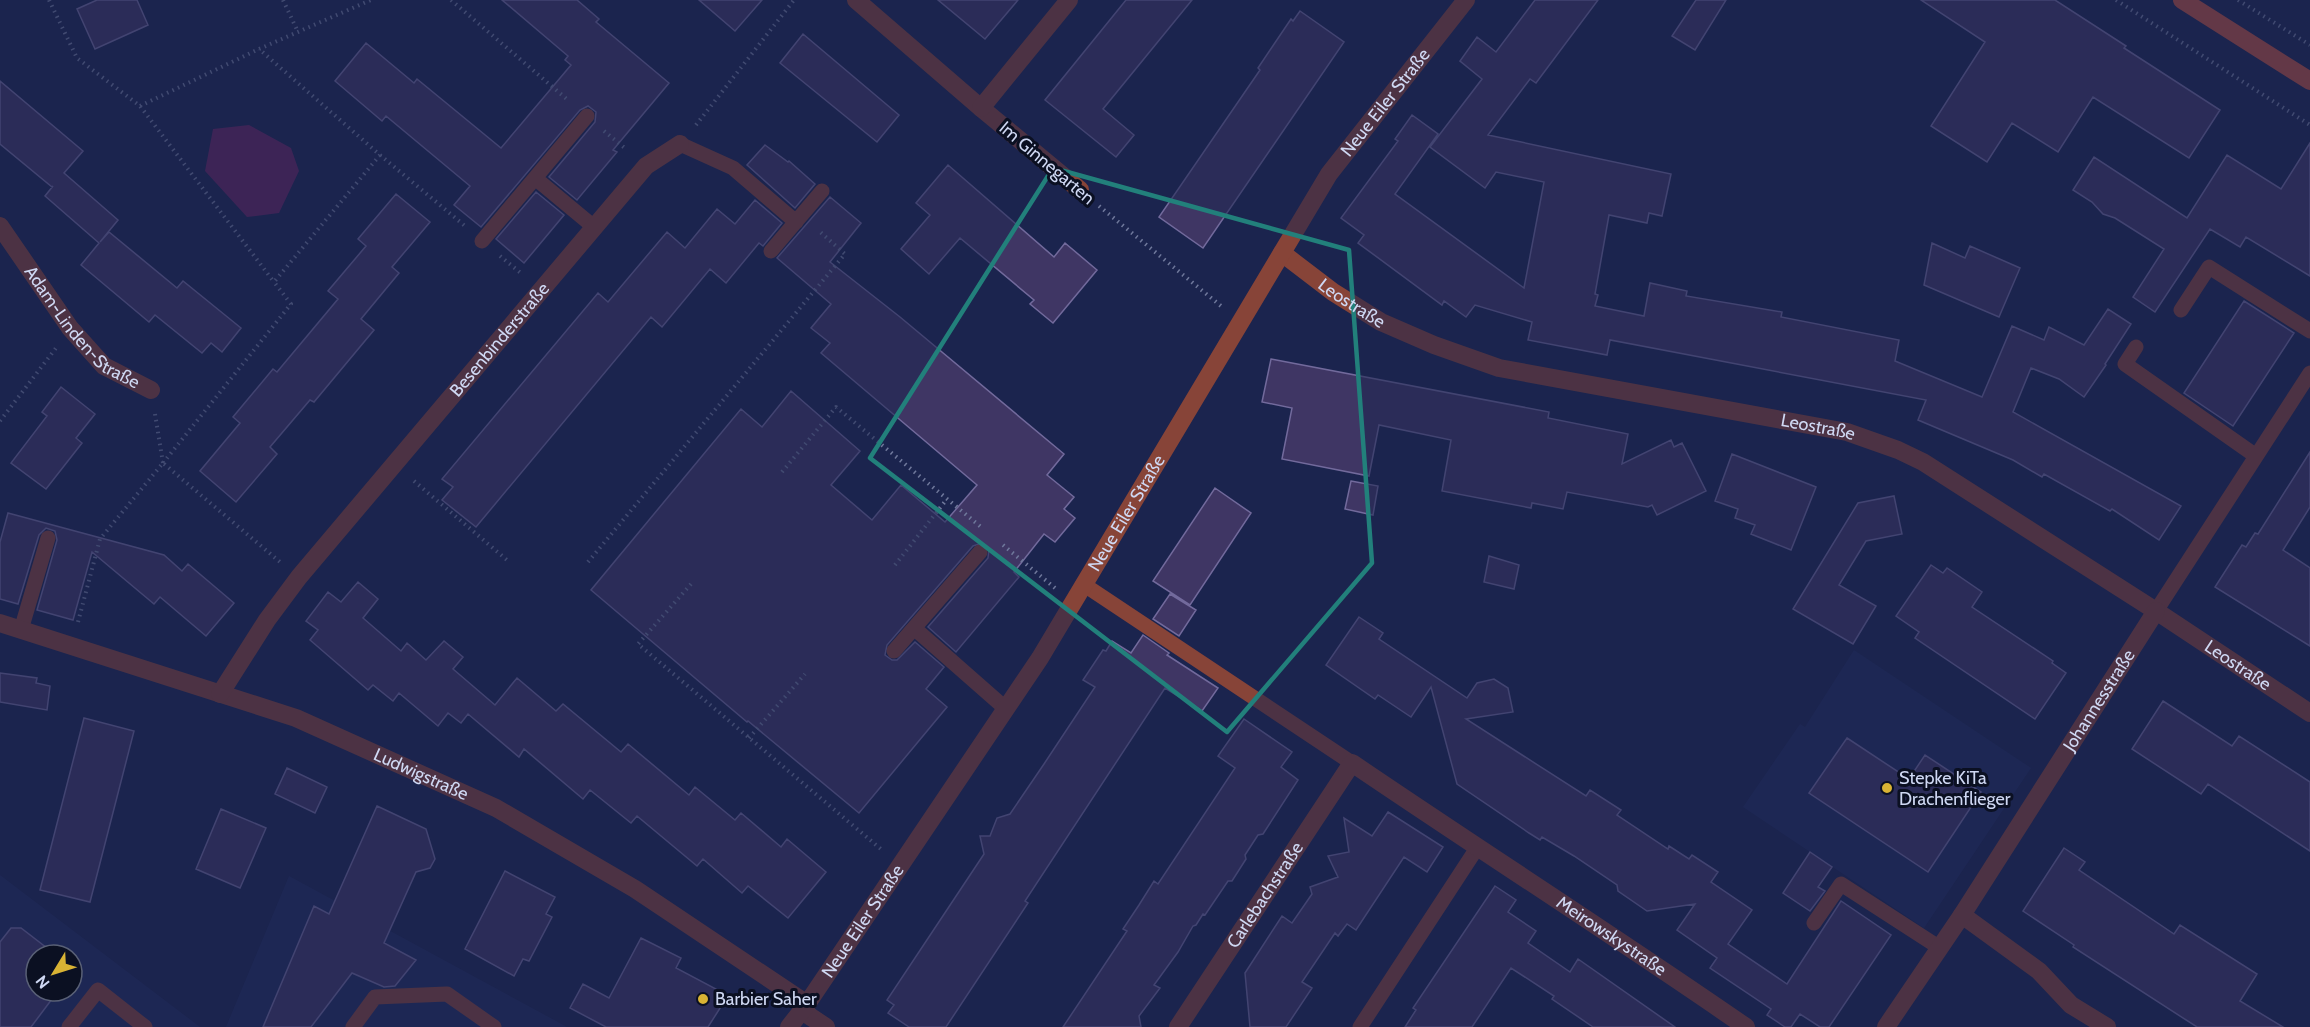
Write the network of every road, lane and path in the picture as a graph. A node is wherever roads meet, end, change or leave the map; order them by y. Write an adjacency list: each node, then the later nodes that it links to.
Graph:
1 (49, 0): 16 (path)
2 (283, 0): 12 (path)
3 (371, 0): 12 (path)
4 (451, 0): 18 (path)
5 (794, 0): 20 (path)
6 (856, 0): 17 (street, Im Ginnegarten)
7 (1069, 0): 17 (street)
8 (1466, 0): 31 (street, Neue Eiler Straße)
9 (2116, 0): 19 (path)
10 (2182, 0): 15 (street)
11 (2238, 0): 13 (path)
12 (298, 32): 14 (path)
13 (2310, 45)
14 (259, 49): 16 (path); 21 (path)
15 (2310, 81)
16 (140, 106): 32 (path)
17 (981, 108): 24 (street, Im Ginnegarten)
18 (587, 116): 22 (path); 23 (lane)
19 (2310, 125)
20 (680, 144): 22 (street, Besenbinderstraße); 26 (lane)
21 (380, 155): 29 (path); 32 (path)
22 (646, 166): 28 (street, Besenbinderstraße)
23 (535, 178): 28 (lane); 29 (lane)
24 (1080, 190): 35 (path, Im Ginnegarten)
25 (822, 191): 26 (lane)
26 (799, 219): 30 (lane); 52 (path)
27 (0, 226): 36 (street, Adam-Linden-Straße)
28 (594, 227): 33 (street, Besenbinderstraße)
29 (482, 241): 33 (path)
30 (771, 251)
31 (1282, 253): 35 (street, Neue Eiler Straße); 58 (street, Leostraße)
32 (274, 282): 43 (path)
33 (540, 289): 44 (street, Besenbinderstraße)
34 (2181, 310): 37 (lane)
35 (1240, 323): 56 (street, Neue Eiler Straße)
36 (70, 328): 40 (street, Adam-Linden-Straße); 41 (path)
37 (2310, 331)
38 (2136, 347): 42 (lane)
39 (2310, 373): 42 (lane, Johannesstraße)
40 (151, 390): 43 (path)
41 (0, 421)
42 (2256, 456): 58 (lane, Johannesstraße)
43 (163, 463): 54 (path); 62 (path)
44 (394, 464): 51 (path); 54 (street, Besenbinderstraße)
45 (782, 472): 46 (path)
46 (947, 499): 47 (path); 53 (path)
47 (986, 532)
48 (48, 538): 61 (lane)
49 (994, 538): 57 (path)
50 (980, 552): 60 (lane)
51 (507, 560)
52 (588, 562)
53 (895, 565)
54 (299, 577): 65 (street, Besenbinderstraße)
55 (691, 584): 68 (path)
56 (1083, 584): 57 (street, Neue Eiler Straße); 69 (lane)
57 (1072, 602): 66 (street, Neue Eiler Straße)
58 (2156, 611): 67 (street, Leostraße); 72 (street, Johannesstraße)
59 (0, 623): 61 (street, Ludwigstraße)
60 (914, 628): 63 (lane); 66 (lane)
61 (21, 630): 62 (street, Ludwigstraße)
62 (71, 646): 65 (street, Ludwigstraße)
63 (894, 651)
64 (805, 674): 68 (path)
65 (220, 694): 75 (street, Ludwigstraße)
66 (1005, 708): 71 (street, Neue Eiler Straße)
67 (2310, 713)
68 (749, 738): 71 (path)
69 (1352, 763): 70 (street, Meirowskystraße); 82 (street, Carlebachstraße)
70 (1477, 848): 83 (lane); 84 (street, Meirowskystraße)
71 (900, 866): 75 (street, Neue Eiler Straße)
72 (1962, 915): 74 (street, Johannesstraße); 86 (street)
73 (1814, 923): 74 (lane)
74 (1940, 948): 85 (street, Johannesstraße)
75 (805, 1007): 80 (street, Neue Eiler Straße); 81 (street)
76 (69, 1027): 77 (lane)
77 (145, 1027)
78 (353, 1027): 79 (lane)
79 (494, 1027)
80 (789, 1027)
81 (826, 1027)
82 (1178, 1027)
83 (1360, 1027)
84 (1746, 1027)
85 (1886, 1027)
86 (2107, 1027)

